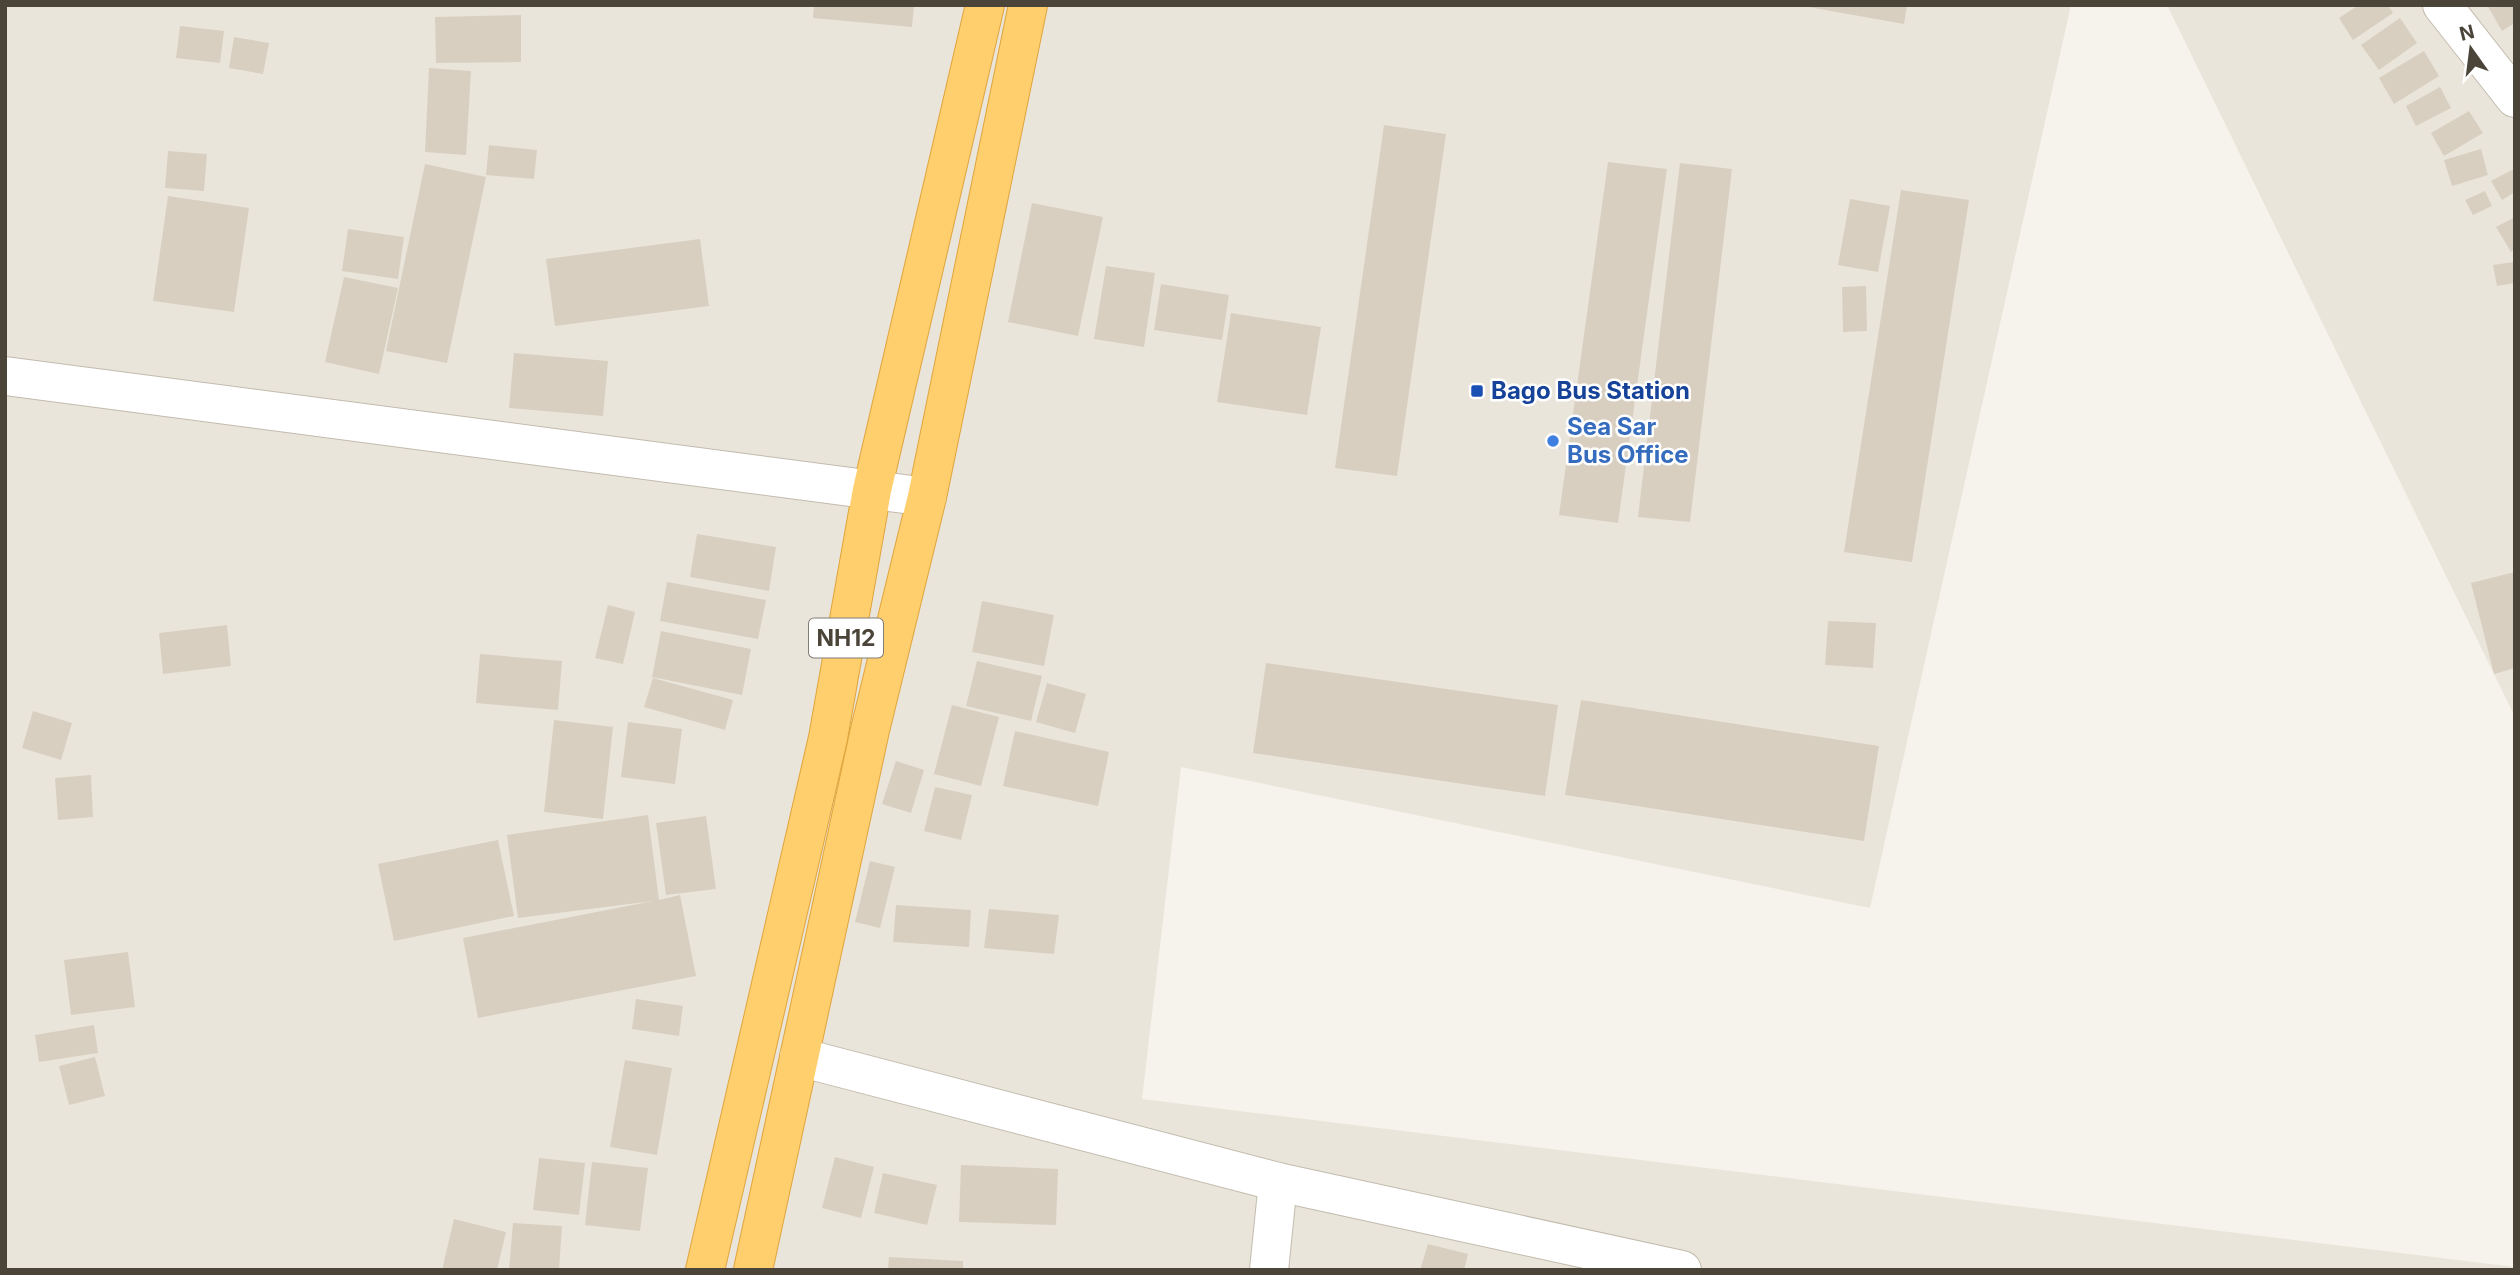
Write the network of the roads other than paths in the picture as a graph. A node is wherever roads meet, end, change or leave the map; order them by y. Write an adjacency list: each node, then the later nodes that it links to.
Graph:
1 (985, 5): 6 (highway, NH12)
2 (1028, 5): 7 (highway, NH12)
3 (2442, 5): 4 (street)
4 (2515, 98)
5 (5, 376): 6 (street)
6 (872, 490): 7 (street); 10 (highway, NH12)
7 (927, 497): 8 (highway, NH12)
8 (799, 1057): 9 (street); 11 (highway, NH12)
9 (1278, 1182): 12 (street); 13 (street)
10 (705, 1270)
11 (754, 1270)
12 (1269, 1270)
13 (1682, 1270)

